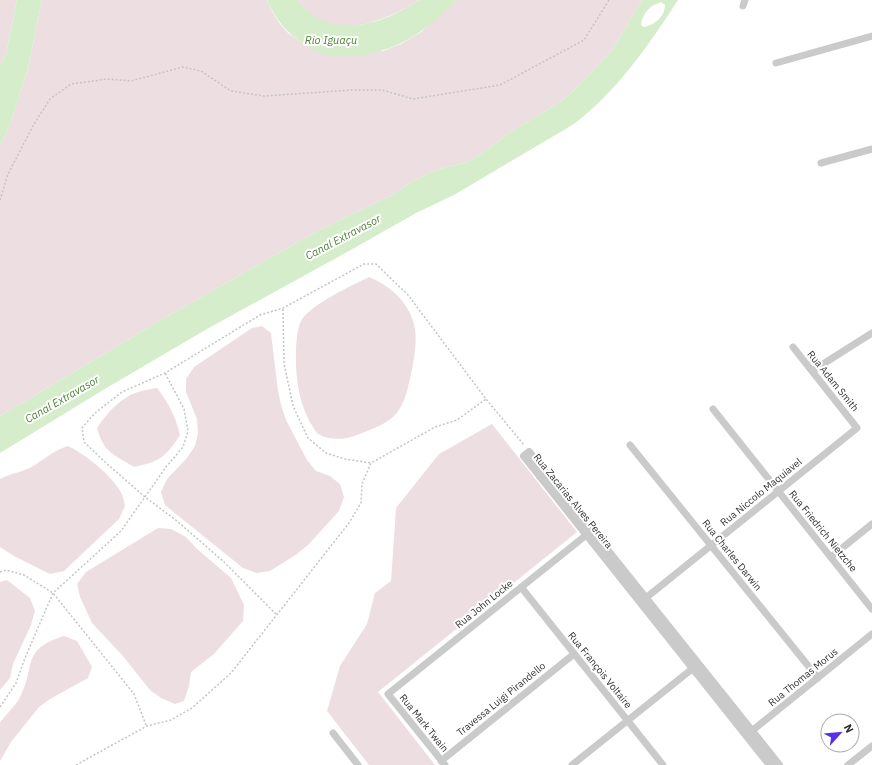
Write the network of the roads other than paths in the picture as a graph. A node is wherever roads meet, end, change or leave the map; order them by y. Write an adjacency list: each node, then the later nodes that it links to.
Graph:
1 (872, 36): 2 (street)
2 (776, 63)
3 (872, 148): 4 (street)
4 (821, 163)
5 (872, 333): 7 (street)
6 (793, 347): 7 (street, Rua Adam Smith)
7 (812, 371): 9 (street, Rua Adam Smith)
8 (713, 409): 12 (street, Rua Friedrich Nietzche)
9 (857, 428): 12 (street, Rua Niccolo Maquiavel)
10 (630, 445): 15 (street, Rua Charles Darwin)
11 (529, 452): 14 (street, Rua Zacarias Alves Pereira)
12 (778, 491): 15 (street, Rua Niccolo Maquiavel); 16 (street, Rua Friedrich Nietzche)
13 (872, 524): 16 (street)
14 (589, 532): 17 (street, Rua John Locke); 18 (street, Rua Zacarias Alves Pereira)
15 (711, 545): 18 (street, Rua Niccolo Maquiavel); 23 (street, Rua Charles Darwin)
16 (831, 557): 19 (street, Rua Friedrich Nietzche)
17 (521, 587): 21 (street, Rua François Voltaire); 24 (street, Rua John Locke)
18 (643, 600): 22 (street, Rua Zacarias Alves Pereira)
19 (872, 609)
20 (872, 634): 23 (street, Rua Thomas Morus)
21 (574, 654): 25 (street, Rua François Voltaire); 29 (street, Travessa Luigi Pirandello)
22 (696, 666): 25 (street); 27 (street, Rua Zacarias Alves Pereira)
23 (818, 678): 27 (street, Rua Thomas Morus)
24 (388, 694): 29 (street, Rua Mark Twain)
25 (628, 721): 31 (street); 32 (street, Rua François Voltaire)
26 (333, 734): 30 (street)
27 (749, 734): 33 (street, Rua Zacarias Alves Pereira); 34 (street, Rua Zacarias Alves Pereira)
28 (872, 746): 35 (street)
29 (443, 763)
30 (358, 765)
31 (572, 765)
32 (663, 765)
33 (770, 765)
34 (779, 765)
35 (848, 765)

